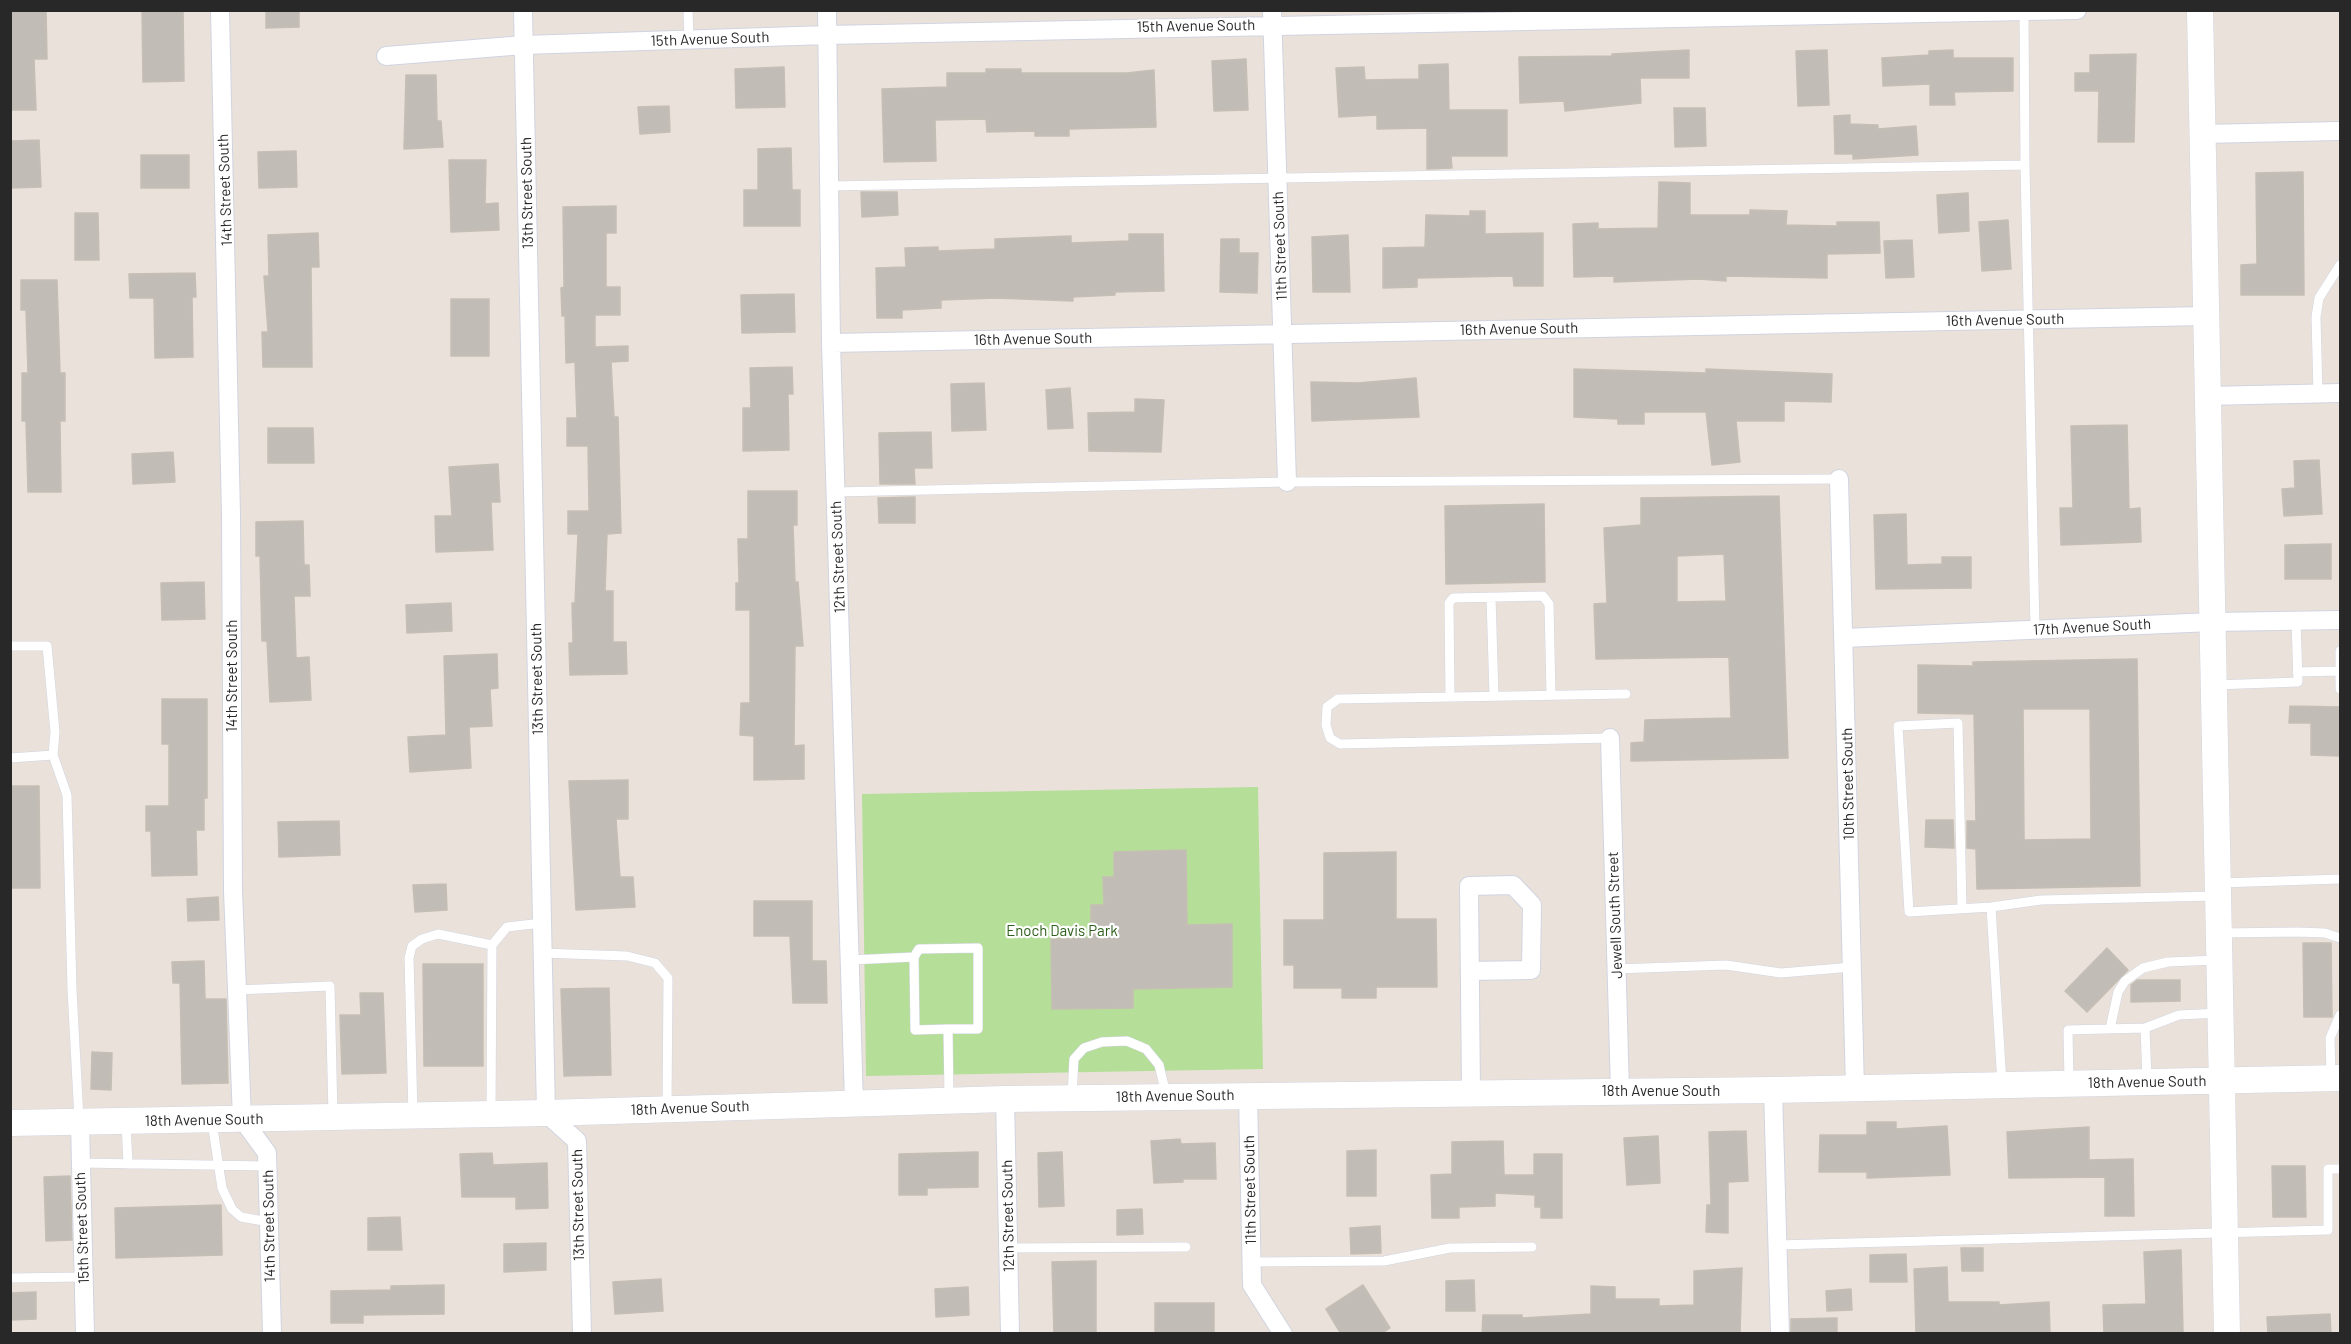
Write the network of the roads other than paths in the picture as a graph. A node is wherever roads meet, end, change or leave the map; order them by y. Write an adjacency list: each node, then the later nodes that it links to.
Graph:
1 (220, 10): 63 (street, 14th Street South)
2 (523, 10): 11 (street, 13th Street South)
3 (688, 10): 10 (lane)
4 (826, 10): 9 (street, 12th Street South)
5 (2077, 10): 7 (street, 15th Avenue South)
6 (2200, 10): 14 (street)
7 (2024, 11): 8 (street, 15th Avenue South); 15 (lane)
8 (1272, 17): 9 (street, 15th Avenue South); 16 (street, 11th Street South)
9 (827, 35): 10 (street, 15th Avenue South); 17 (street, 12th Street South)
10 (689, 39): 11 (street, 15th Avenue South)
11 (524, 45): 12 (street, 15th Avenue South); 52 (street, 13th Street South)
12 (386, 56)
13 (2340, 131): 14 (street)
14 (2202, 134): 19 (street)
15 (2025, 165): 16 (lane); 20 (lane)
16 (1278, 178): 17 (lane); 21 (street, 11th Street South)
17 (829, 186): 22 (street, 12th Street South)
18 (2340, 265): 24 (lane)
19 (2206, 316): 20 (street, 16th Avenue South); 25 (street)
20 (2028, 319): 21 (street, 16th Avenue South); 33 (lane)
21 (1283, 333): 22 (street, 16th Avenue South); 27 (street, 11th Street South)
22 (831, 343): 28 (street, 12th Street South)
23 (2340, 393): 24 (street)
24 (2318, 394): 25 (street)
25 (2208, 396): 32 (street)
26 (1839, 479): 27 (lane); 34 (street, 10th Street South)
27 (1287, 482): 28 (lane)
28 (836, 492): 58 (street, 12th Street South)
29 (1491, 597): 42 (lane); 43 (lane); 44 (lane)
30 (2296, 620): 31 (street, 17th Avenue South); 32 (street, 17th Avenue South); 38 (lane)
31 (2340, 620)
32 (2212, 622): 33 (street, 17th Avenue South); 39 (street)
33 (2035, 630): 34 (street, 17th Avenue South)
34 (1844, 638): 60 (street, 10th Street South)
35 (10, 646): 46 (lane)
36 (2340, 651): 37 (lane)
37 (2340, 671): 38 (lane); 40 (lane)
38 (2297, 672): 39 (lane)
39 (2213, 685): 49 (street)
40 (2340, 689)
41 (1626, 693): 42 (lane)
42 (1551, 695): 43 (lane)
43 (1494, 696): 44 (lane)
44 (1450, 697): 45 (lane)
45 (1610, 738): 61 (street, Jewell South Street)
46 (53, 755): 47 (lane); 92 (lane)
47 (10, 758)
48 (2340, 879): 49 (lane)
49 (2218, 889): 50 (lane); 53 (street)
50 (1991, 906): 51 (lane); 73 (lane)
51 (1962, 908): 51 (lane)
52 (542, 923): 55 (lane); 56 (street, 13th Street South)
53 (2218, 933): 54 (lane); 59 (street)
54 (2340, 938)
55 (492, 945): 85 (lane); 87 (lane)
56 (542, 953): 84 (lane); 86 (street, 13th Street South)
57 (914, 957): 58 (lane); 67 (lane); 67 (lane)
58 (850, 960): 83 (street, 12th Street South)
59 (2219, 960): 64 (street); 68 (lane)
60 (1852, 967): 61 (lane); 74 (street, 10th Street South)
61 (1616, 969): 76 (street, Jewell South Street)
62 (1470, 971): 62 (street); 77 (street)
63 (237, 990): 88 (lane); 89 (street, 14th Street South)
64 (2220, 1013): 66 (lane); 70 (street)
65 (2340, 1015): 69 (lane)
66 (2145, 1028): 68 (lane); 71 (lane)
67 (948, 1029): 82 (lane)
68 (2110, 1029): 72 (lane)
69 (2336, 1078): 70 (street, 18th Avenue South)
70 (2222, 1080): 71 (street, 18th Avenue South); 100 (street)
71 (2147, 1082): 72 (street, 18th Avenue South)
72 (2069, 1083): 73 (street, 18th Avenue South)
73 (2002, 1084): 74 (street, 18th Avenue South)
74 (1856, 1088): 75 (street, 18th Avenue South)
75 (1773, 1090): 76 (street, 18th Avenue South); 101 (street)
76 (1620, 1091): 77 (street, 18th Avenue South)
77 (1471, 1093): 78 (street, 18th Avenue South)
78 (1248, 1095): 79 (street, 18th Avenue South); 105 (street, 11th Street South)
79 (1166, 1096): 80 (street, 18th Avenue South); 80 (lane)
80 (1071, 1098): 81 (street, 18th Avenue South)
81 (1005, 1099): 82 (street, 18th Avenue South); 104 (street, 12th Street South)
82 (949, 1101): 83 (street, 18th Avenue South)
83 (854, 1103): 84 (street, 18th Avenue South)
84 (667, 1109): 86 (street, 18th Avenue South)
85 (490, 1113): 86 (street, 18th Avenue South); 87 (street, 18th Avenue South)
86 (546, 1113): 110 (street, 13th Street South)
87 (413, 1115): 88 (street, 18th Avenue South)
88 (333, 1117): 89 (street, 18th Avenue South)
89 (242, 1119): 90 (street, 18th Avenue South); 96 (street, 14th Street South)
90 (212, 1120): 91 (street, 18th Avenue South); 97 (lane)
91 (126, 1121): 92 (street, 18th Avenue South); 95 (lane)
92 (80, 1122): 93 (street, 18th Avenue South); 94 (street, 15th Street South)
93 (10, 1123)
94 (80, 1162): 95 (lane); 106 (street, 15th Street South)
95 (128, 1164): 97 (lane)
96 (268, 1166): 97 (lane); 99 (street, 14th Street South)
97 (217, 1167): 99 (lane)
98 (2340, 1169): 100 (lane)
99 (269, 1222): 109 (street, 14th Street South)
100 (2225, 1232): 101 (lane); 114 (street)
101 (1778, 1245): 113 (street)
102 (1186, 1246): 104 (lane)
103 (1532, 1247): 105 (lane)
104 (1008, 1248): 111 (street, 12th Street South)
105 (1252, 1262): 112 (street, 11th Street South)
106 (83, 1277): 107 (lane); 108 (street, 15th Street South)
107 (10, 1278)
108 (84, 1334)
109 (272, 1334)
110 (582, 1334)
111 (1010, 1334)
112 (1282, 1334)
113 (1780, 1334)
114 (2227, 1334)

